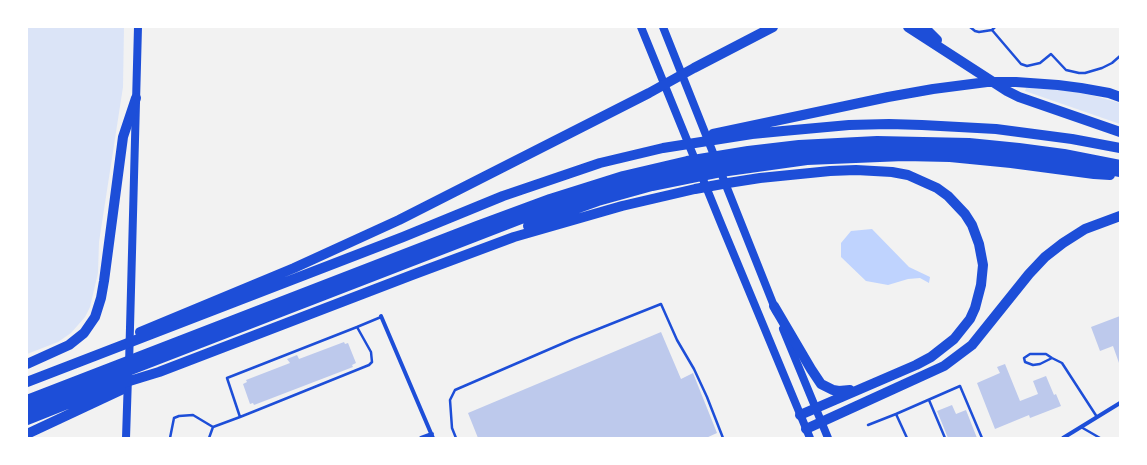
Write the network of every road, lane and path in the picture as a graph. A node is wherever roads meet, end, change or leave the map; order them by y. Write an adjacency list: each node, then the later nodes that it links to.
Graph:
1 (138, 27): 15 (main road)
2 (641, 27): 13 (main road)
3 (663, 27): 12 (main road)
4 (773, 27): 12 (highway)
5 (908, 27): 11 (highway)
6 (924, 27): 11 (highway)
7 (970, 27): 9 (lane)
8 (995, 27): 9 (lane)
9 (992, 30): 10 (lane)
10 (1120, 56)
11 (957, 60): 17 (highway)
12 (683, 74): 13 (highway); 26 (main road)
13 (664, 84): 31 (highway); 41 (main road)
14 (1120, 97): 16 (highway)
15 (136, 98): 30 (highway); 52 (main road)
16 (739, 132): 18 (highway); 31 (highway)
17 (1120, 132)
18 (1120, 148)
19 (751, 159): 20 (highway); 21 (highway); 22 (highway); 23 (highway)
20 (1120, 165)
21 (1120, 172)
22 (1120, 176)
23 (648, 178): 25 (highway); 35 (highway); 39 (highway)
24 (1120, 216): 45 (highway)
25 (412, 275): 32 (highway); 34 (highway)
26 (774, 306): 34 (highway); 38 (main road)
27 (382, 316): 28 (lane); 51 (street)
28 (357, 327): 42 (lane); 42 (lane)
29 (1052, 358): 29 (lane); 43 (lane)
30 (27, 364)
31 (66, 367): 33 (highway)
32 (159, 372): 44 (highway); 50 (highway)
33 (27, 382)
34 (870, 384): 38 (highway)
35 (27, 400)
36 (928, 400): 40 (lane); 60 (lane); 61 (lane)
37 (1120, 403): 43 (street)
38 (816, 409): 41 (highway); 45 (main road)
39 (27, 410)
40 (896, 414): 46 (lane); 59 (lane)
41 (800, 415): 49 (main road)
42 (240, 417): 47 (lane)
43 (1097, 417): 48 (street)
44 (27, 420)
45 (822, 422): 49 (highway); 58 (main road)
46 (868, 425)
47 (213, 427): 53 (lane); 54 (lane)
48 (1080, 427): 62 (street); 63 (lane)
49 (808, 433)
50 (27, 434)
51 (432, 436): 55 (street)
52 (126, 438)
53 (170, 438)
54 (209, 438)
55 (421, 438)
56 (456, 438): 57 (lane)
57 (723, 438)
58 (828, 438)
59 (907, 438)
60 (945, 438)
61 (982, 438)
62 (1063, 438)
63 (1100, 438)

